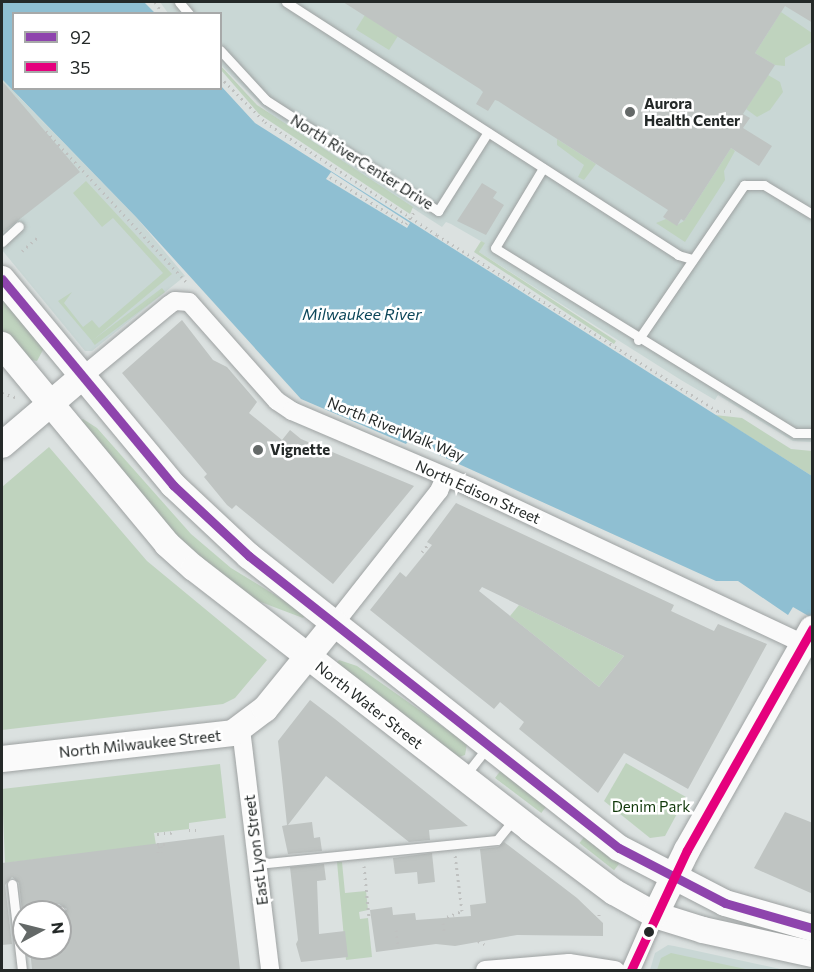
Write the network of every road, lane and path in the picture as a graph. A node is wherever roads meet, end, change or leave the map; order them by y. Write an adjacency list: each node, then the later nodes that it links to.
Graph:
1 (286, 2): 5 (lane)
2 (222, 52): 8 (lane, North RiverCenter Drive)
3 (222, 79): 10 (path)
4 (46, 132): 17 (path)
5 (488, 132): 6 (lane); 8 (lane, North RiverCenter Drive)
6 (543, 168): 15 (lane); 18 (lane)
7 (330, 177): 10 (path)
8 (421, 200): 10 (path)
9 (813, 214): 15 (lane)
10 (411, 218): 24 (path)
11 (20, 226): 13 (lane)
12 (38, 237): 14 (path)
13 (2, 242)
14 (22, 251)
15 (692, 259): 18 (lane)
16 (2, 279): 20 (main road, North Water Street)
17 (195, 291)
18 (638, 340): 25 (lane)
19 (2, 345): 23 (main road, North Water Street)
20 (82, 377): 23 (main road); 27 (street, North Edison Street); 30 (main road, North Water Street)
21 (2, 393): 22 (path)
22 (15, 397)
23 (50, 405): 26 (main road); 32 (main road, North Water Street)
24 (740, 412)
25 (813, 433)
26 (2, 445)
27 (445, 477): 30 (street, North Milwaukee Street); 31 (street, North Edison Street)
28 (429, 543): 29 (path)
29 (422, 552)
30 (335, 623): 32 (main road, North Milwaukee Street); 34 (main road, North Water Street)
31 (810, 640): 45 (main road)
32 (308, 658): 33 (main road, North Milwaukee Street); 36 (main road, North Water Street)
33 (241, 729): 35 (main road, North Milwaukee Street); 44 (street, East Lyon Street)
34 (488, 746): 36 (lane); 45 (main road, North Water Street)
35 (2, 759)
36 (464, 778): 37 (main road, North Water Street)
37 (516, 818): 42 (lane); 48 (main road, North Water Street)
38 (189, 830): 39 (path)
39 (198, 830)
40 (157, 844): 41 (path)
41 (169, 844)
42 (453, 844): 43 (lane); 49 (path)
43 (363, 854): 44 (lane); 50 (path)
44 (257, 864): 60 (street, East Lyon Street)
45 (673, 878): 48 (main road); 55 (main road, North Water Street)
46 (12, 884): 59 (lane)
47 (598, 914): 51 (path)
48 (655, 915): 55 (main road, North Water Street); 63 (street)
49 (447, 917)
50 (369, 918)
51 (599, 920)
52 (444, 923): 54 (path)
53 (396, 930): 58 (path)
54 (445, 931)
55 (800, 938)
56 (478, 941): 57 (path)
57 (484, 944)
58 (398, 948)
59 (22, 970)
60 (270, 970)
61 (485, 970): 62 (street)
62 (615, 970)
63 (631, 970)

